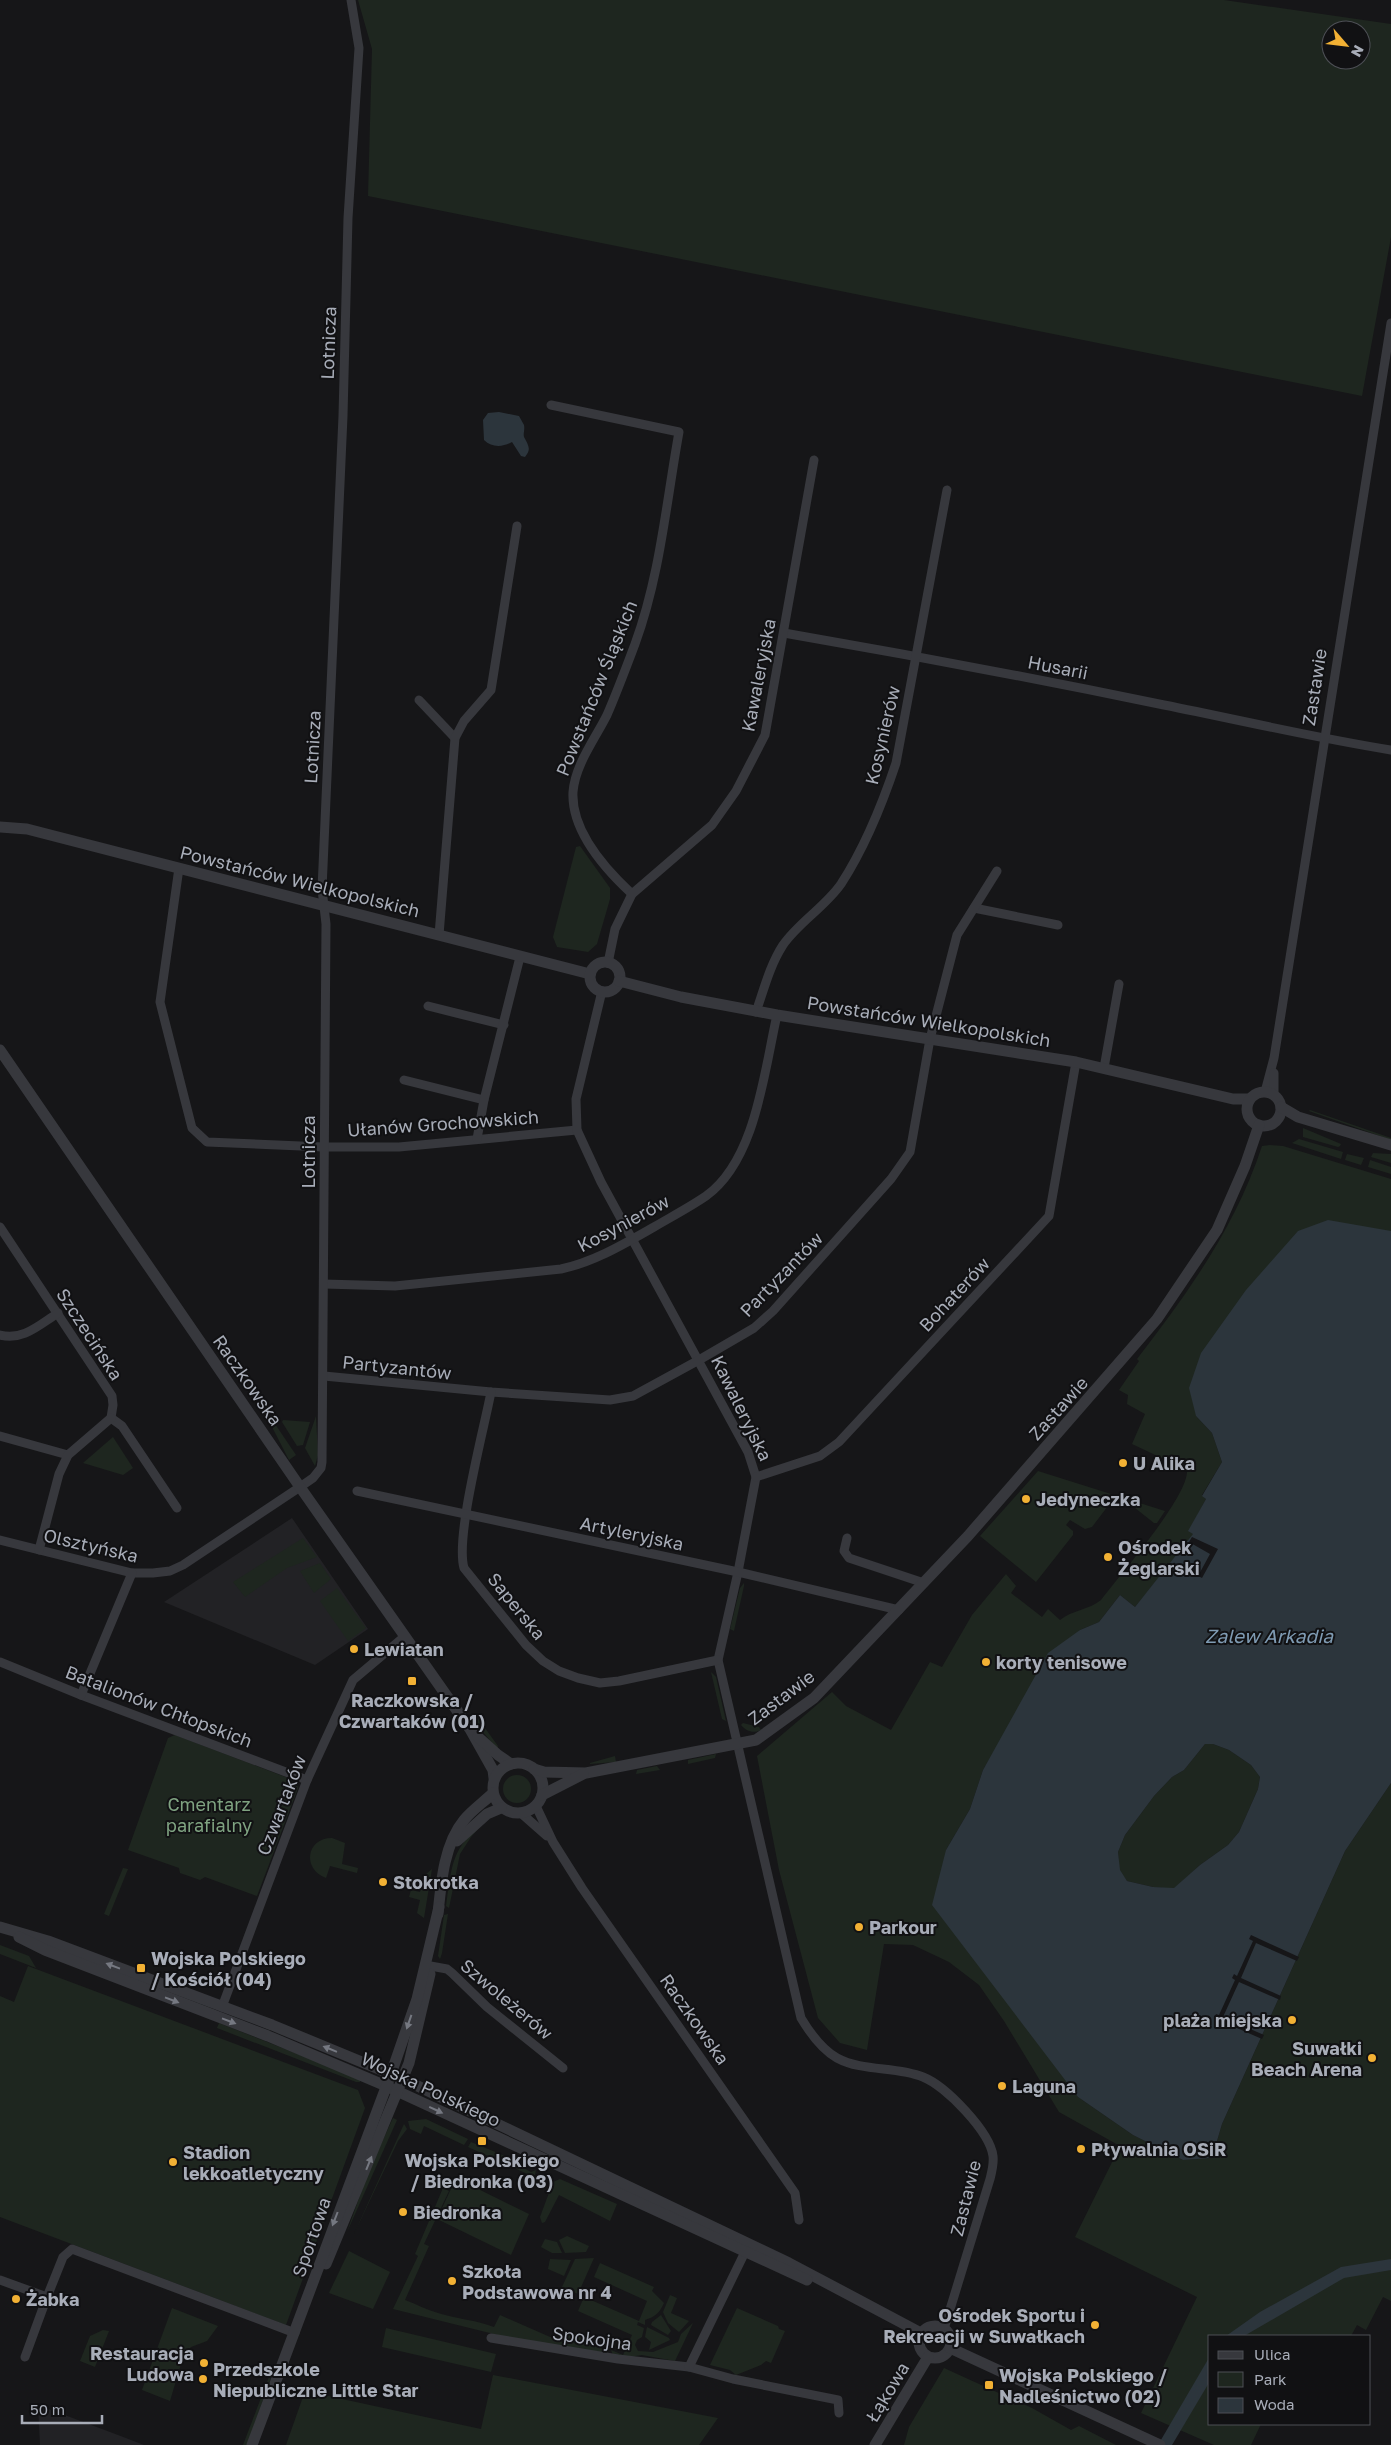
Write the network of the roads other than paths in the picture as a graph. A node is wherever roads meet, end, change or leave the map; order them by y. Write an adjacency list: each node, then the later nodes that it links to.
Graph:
1 (350, 0): 17 (street, Lotnicza)
2 (1391, 322): 11 (street, Zastawie)
3 (551, 405): 16 (street, Powstańców Śląskich)
4 (814, 460): 7 (street, Kawaleryjska)
5 (947, 490): 8 (street, Kosynierów)
6 (517, 526): 10 (street)
7 (784, 634): 8 (street, Husarii); 16 (street, Kawaleryjska)
8 (915, 656): 11 (street, Husarii); 28 (street, Kosynierów)
9 (419, 700): 10 (street)
10 (455, 738): 20 (street)
11 (1324, 740): 12 (street, Husarii); 36 (street, Zastawie)
12 (1391, 750)
13 (0, 827): 14 (street, Powstańców Wielkopolskich)
14 (179, 868): 17 (street, Powstańców Wielkopolskich); 46 (street, Ułanów Grochowskich)
15 (997, 871): 18 (street, Partyzantów)
16 (632, 894): 22 (street, Kawaleryjska)
17 (323, 905): 20 (street, Powstańców Wielkopolskich); 46 (street, Lotnicza)
18 (974, 908): 19 (street); 31 (street, Partyzantów)
19 (1058, 925)
20 (439, 935): 21 (street, Powstańców Wielkopolskich)
21 (520, 956): 23 (street, Powstańców Wielkopolskich); 30 (street)
22 (608, 963): 23 (street); 24 (street)
23 (590, 974): 26 (street)
24 (618, 981): 26 (street); 28 (street, Powstańców Wielkopolskich)
25 (1119, 984): 34 (street)
26 (602, 992): 43 (street, Kawaleryjska)
27 (428, 1006): 30 (street)
28 (756, 1012): 29 (street, Powstańców Wielkopolskich)
29 (776, 1016): 31 (street, Powstańców Wielkopolskich); 48 (street, Kosynierów)
30 (504, 1025): 37 (street)
31 (930, 1039): 33 (street, Powstańców Wielkopolskich); 52 (street, Partyzantów)
32 (0, 1050): 59 (street, Raczkowska)
33 (1076, 1062): 34 (street, Powstańców Wielkopolskich); 58 (street, Bohaterów)
34 (1104, 1068): 38 (street, Powstańców Wielkopolskich)
35 (404, 1080): 37 (street)
36 (1269, 1093): 38 (street); 39 (street)
37 (484, 1100): 44 (street)
38 (1249, 1105): 42 (street)
39 (1281, 1107): 40 (street); 41 (street)
40 (1298, 1117): 41 (street); 45 (street)
41 (1277, 1119): 42 (street)
42 (1261, 1125): 68 (street, Zastawie)
43 (577, 1130): 44 (street, Ułanów Grochowskich); 48 (street, Kawaleryjska)
44 (477, 1139): 46 (street, Ułanów Grochowskich)
45 (1391, 1145)
46 (324, 1147): 49 (street, Lotnicza)
47 (0, 1227): 50 (street, Szczecińska)
48 (632, 1240): 49 (street, Kosynierów); 52 (street, Kawaleryjska)
49 (324, 1284): 53 (street, Lotnicza)
50 (58, 1313): 51 (street); 55 (street, Szczecińska)
51 (0, 1335)
52 (699, 1360): 54 (street, Partyzantów); 58 (street, Kawaleryjska)
53 (324, 1376): 54 (street, Partyzantów); 59 (street, Lotnicza)
54 (491, 1392): 62 (street, Saperska)
55 (111, 1418): 57 (street); 61 (street)
56 (0, 1436): 57 (street)
57 (68, 1455): 65 (street)
58 (756, 1477): 66 (street, Kawaleryjska)
59 (300, 1487): 67 (street, Olsztyńska); 70 (street, Raczkowska)
60 (357, 1491): 62 (street, Artyleryjska)
61 (177, 1508)
62 (466, 1516): 66 (street, Artyleryjska); 71 (street, Saperska)
63 (847, 1538): 68 (street)
64 (0, 1540): 65 (street, Olsztyńska)
65 (39, 1550): 67 (street, Olsztyńska)
66 (738, 1572): 69 (street, Artyleryjska); 71 (street, Kawaleryjska)
67 (132, 1574): 73 (street)
68 (924, 1583): 69 (street, Zastawie)
69 (899, 1610): 75 (street, Zastawie)
70 (404, 1637): 74 (street, Raczkowska); 80 (street, Czwartaków)
71 (718, 1660): 75 (street, Kawaleryjska)
72 (0, 1662): 73 (street, Batalionów Chłopskich)
73 (81, 1695): 80 (street, Batalionów Chłopskich)
74 (470, 1729): 76 (street, Raczkowska); 79 (street, Raczkowska)
75 (738, 1743): 78 (street); 102 (street, Zastawie)
76 (512, 1764): 77 (street); 79 (street)
77 (534, 1769): 78 (street); 82 (street)
78 (586, 1773): 82 (street)
79 (494, 1778): 81 (street)
80 (307, 1780): 90 (street, Czwartaków)
81 (492, 1793): 84 (street); 87 (street)
82 (542, 1795): 83 (street)
83 (536, 1806): 85 (street); 86 (street, Raczkowska)
84 (501, 1808): 85 (street); 87 (street)
85 (522, 1814): 86 (street, Raczkowska)
86 (553, 1842): 96 (street, Raczkowska)
87 (449, 1850): 89 (street)
88 (0, 1927): 90 (street, Wojska Polskiego, one-way to 88); 94 (street, Wojska Polskiego, one-way to 94)
89 (428, 1966): 91 (street, Szwoleżerów); 92 (street, Sportowa, one-way to 92); 93 (street, Sportowa)
90 (222, 2007): 92 (street, Wojska Polskiego, one-way to 90)
91 (563, 2068)
92 (391, 2074): 93 (street, Wojska Polskiego); 94 (street, Sportowa)
93 (403, 2079): 95 (street, Sportowa); 99 (street, Wojska Polskiego)
94 (386, 2086): 95 (street, Wojska Polskiego); 101 (street, Sportowa, one-way to 101)
95 (398, 2092): 97 (street, Wojska Polskiego, one-way to 97); 101 (street, Sportowa, one-way to 95)
96 (799, 2220)
97 (745, 2252): 99 (street, Wojska Polskiego); 109 (street)
98 (0, 2280): 100 (street)
99 (844, 2294): 104 (street)
100 (47, 2297): 103 (street); 107 (street)
101 (308, 2299): 103 (street, Sportowa)
102 (944, 2329): 104 (street); 106 (street)
103 (295, 2333): 111 (street, Sportowa)
104 (921, 2334): 108 (street)
105 (491, 2338): 109 (street, Spokojna)
106 (950, 2348): 108 (street); 113 (street)
107 (25, 2357)
108 (928, 2357): 112 (street, Łąkowa)
109 (690, 2367): 110 (street, Spokojna)
110 (839, 2413)
111 (252, 2445)
112 (875, 2445)
113 (1160, 2445)

